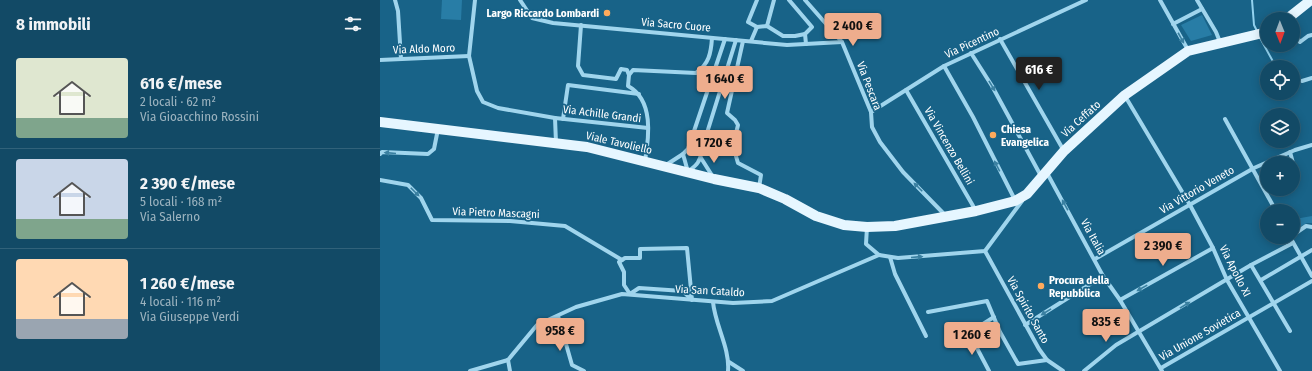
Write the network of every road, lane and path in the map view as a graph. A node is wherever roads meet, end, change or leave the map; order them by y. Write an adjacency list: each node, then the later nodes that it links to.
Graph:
1 (395, 0): 34 (street)
2 (475, 0): 33 (street)
3 (520, 0): 15 (street, Via Sacro Cuore)
4 (756, 0): 17 (street)
5 (774, 0): 16 (street)
6 (789, 0): 18 (street)
7 (805, 0): 27 (street, Via Pescara)
8 (1086, 0): 23 (street, Via Picentino)
9 (1160, 0): 14 (street)
10 (1197, 0): 12 (street)
11 (1311, 0): 13 (main road)
12 (1202, 9): 14 (street); 28 (street)
13 (1296, 12)
14 (1173, 24): 31 (street, one-way to 31)
15 (581, 26): 21 (street, Via Sacro Cuore); 37 (street)
16 (767, 26): 17 (street); 18 (street)
17 (757, 27): 26 (street)
18 (805, 34): 30 (street)
19 (1260, 35): 28 (main road, Via Ceffato)
20 (1312, 35): 29 (street)
21 (712, 38): 22 (street, Via Sacro Cuore); 37 (street)
22 (725, 39): 24 (street, Via Sacro Cuore); 55 (street)
23 (1000, 39): 32 (street, Via Picentino); 52 (street)
24 (736, 40): 25 (street, Via Sacro Cuore); 57 (street)
25 (743, 41): 26 (street, Via Sacro Cuore); 65 (street)
26 (751, 41): 30 (street, Via Sacro Cuore)
27 (842, 42): 30 (street, Via Sacro Cuore); 43 (street, Via Pescara)
28 (1220, 42): 31 (main road, Via Ceffato)
29 (1300, 42)
30 (806, 44)
31 (1188, 51): 42 (main road, Via Ceffato)
32 (971, 53): 36 (street, Via Picentino); 62 (street, Via Italia, one-way to 62)
33 (469, 56): 34 (street, Via Aldo Moro); 44 (street, Via Achille Grandi)
34 (402, 59): 35 (street, Via Aldo Moro)
35 (380, 60)
36 (944, 66): 40 (street, Via Picentino); 67 (street, one-way to 36)
37 (629, 75): 41 (street)
38 (1312, 78): 39 (street)
39 (1302, 81)
40 (906, 90): 43 (street, Via Picentino); 70 (street, Via Vincenzo Bellini)
41 (640, 94): 45 (street); 49 (street)
42 (1125, 95): 52 (main road, Via Ceffato); 69 (street, Via Apollo XI)
43 (871, 112): 71 (street, Via Pescara, one-way to 43)
44 (555, 118): 45 (street, Via Achille Grandi); 50 (street)
45 (563, 119): 49 (street, Via Achille Grandi)
46 (1225, 119): 60 (street)
47 (380, 122): 48 (main road, Viale Tavoliello)
48 (438, 128): 50 (main road, Viale Tavoliello); 54 (street, one-way to 54)
49 (648, 128): 58 (street)
50 (556, 143): 58 (main road, Viale Tavoliello)
51 (1312, 145): 53 (street, Via Vittorio Veneto)
52 (1064, 151): 62 (main road, Via Ceffato)
53 (1290, 152): 56 (street); 60 (street, Via Vittorio Veneto)
54 (380, 154)
55 (684, 154): 59 (street); 61 (street)
56 (1291, 156)
57 (701, 158): 61 (street); 63 (street)
58 (645, 162): 59 (main road, Viale Tavoliello)
59 (664, 166): 61 (main road, Viale Tavoliello)
60 (1254, 168): 68 (street); 69 (street, Via Vittorio Veneto)
61 (688, 172): 63 (main road, Viale Tavoliello)
62 (1044, 174): 66 (main road, Via Ceffato); 83 (street, Via Italia, one-way to 62)
63 (714, 179): 65 (main road, Viale Tavoliello)
64 (380, 180): 84 (street, Via Pietro Mascagni, one-way to 84)
65 (759, 188): 72 (main road, Viale Tavoliello)
66 (1027, 194): 67 (main road, Via Ceffato); 79 (street)
67 (1015, 200): 70 (main road, Via Ceffato)
68 (1272, 204)
69 (1190, 205): 77 (street, Via Apollo XI); 83 (street, Via Vittorio Veneto)
70 (976, 210): 71 (main road, Via Ceffato)
71 (945, 216): 72 (main road, Via Ceffato)
72 (867, 227): 80 (street)
73 (1312, 227): 74 (street)
74 (1300, 230)
75 (1291, 244): 85 (street)
76 (1294, 244): 82 (street)
77 (1213, 248): 88 (street, Via Apollo XI); 93 (street, one-way to 93)
78 (1312, 250): 82 (street)
79 (986, 251): 81 (street, one-way to 79); 100 (street, Via Spirito Santo)
80 (879, 255): 81 (street); 94 (street, Via San Cataldo)
81 (890, 257): 104 (street)
82 (1301, 257): 87 (street); 89 (street)
83 (1095, 259): 86 (street, Via Italia)
84 (622, 260): 91 (street); 92 (street)
85 (1251, 265): 88 (street); 89 (street)
86 (1103, 276): 93 (street, Via Italia); 100 (street, one-way to 100)
87 (1312, 276)
88 (1227, 280): 98 (street, Via Apollo XI); 102 (street, one-way to 88)
89 (1261, 280): 95 (street)
90 (1312, 281): 95 (street, Via Unione Sovietica)
91 (630, 294): 92 (street, Via San Cataldo); 92 (street); 97 (street, Via San Cataldo)
92 (692, 300): 94 (street, Via San Cataldo)
93 (1120, 300): 102 (street, Via Italia)
94 (713, 302): 108 (street)
95 (1275, 302): 98 (street, Via Unione Sovietica); 101 (street)
96 (928, 312): 99 (street)
97 (558, 316): 106 (street, Via San Cataldo); 113 (street)
98 (1249, 316): 109 (street, Via Unione Sovietica); 110 (street, Via Apollo XI)
99 (994, 318): 103 (street); 107 (street)
100 (1024, 325): 107 (street, Via Spirito Santo)
101 (1290, 331)
102 (1140, 332): 109 (street, Via Italia); 118 (street)
103 (969, 333): 105 (street); 116 (street)
104 (926, 336)
105 (953, 343)
106 (508, 360): 111 (street); 112 (street)
107 (1047, 360): 117 (street, Via Spirito Santo)
108 (729, 362): 114 (street); 115 (street)
109 (1162, 370)
110 (1278, 370)
111 (470, 371)
112 (510, 371)
113 (584, 371)
114 (728, 371)
115 (743, 371)
116 (989, 371)
117 (1062, 371)
118 (1084, 371)

